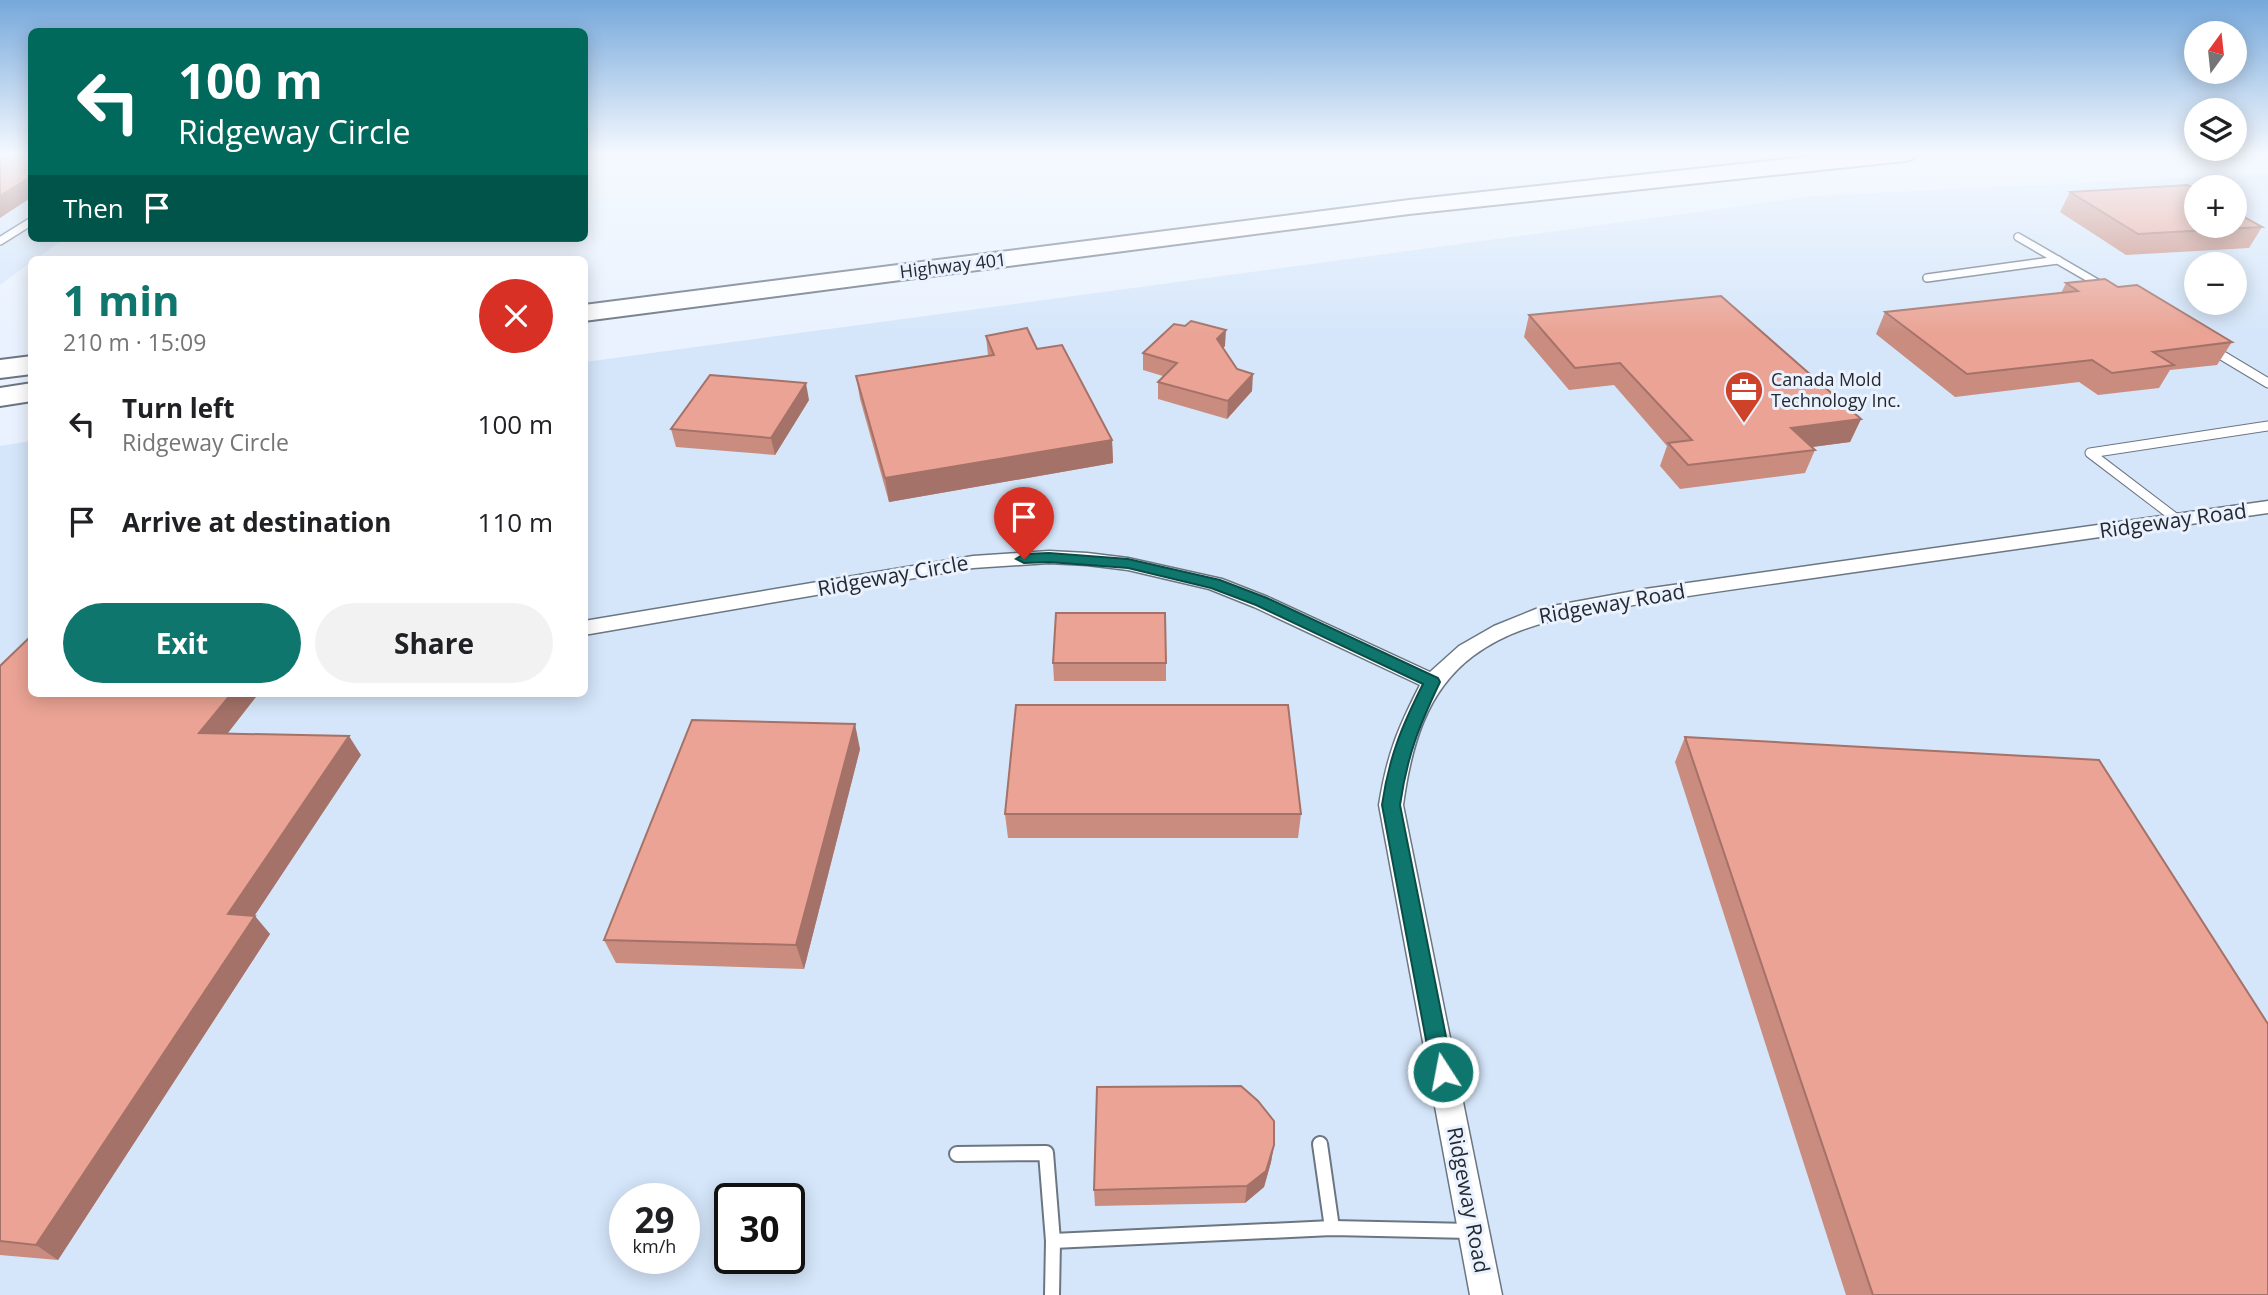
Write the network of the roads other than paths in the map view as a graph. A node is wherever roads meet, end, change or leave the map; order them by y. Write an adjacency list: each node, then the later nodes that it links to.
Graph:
1 (1166, 214): 8 (highway, Highway 401)
2 (1349, 214): 10 (highway, Highway 401)
3 (28, 224): 5 (lane)
4 (2018, 237): 6 (lane)
5 (0, 241)
6 (2058, 260): 7 (lane); 9 (lane)
7 (1927, 278)
8 (588, 292)
9 (2119, 295)
10 (588, 312)
11 (2203, 345): 16 (lane)
12 (28, 357): 13 (highway)
13 (0, 360)
14 (28, 366): 15 (highway)
15 (0, 369)
16 (2268, 383)
17 (28, 387): 18 (highway)
18 (0, 391)
19 (28, 393): 20 (highway)
20 (0, 397)
21 (2268, 426): 23 (lane)
22 (2268, 507): 23 (street, Ridgeway Road)
23 (2178, 520): 25 (street, Ridgeway Road)
24 (588, 627): 25 (street, Ridgeway Circle)
25 (1432, 682): 29 (street, Ridgeway Road)
26 (1320, 1144): 28 (lane)
27 (957, 1154): 30 (lane)
28 (1332, 1228): 29 (lane); 30 (lane)
29 (1474, 1231): 32 (street, Ridgeway Road)
30 (1053, 1241): 31 (lane)
31 (1052, 1295)
32 (1486, 1295)

